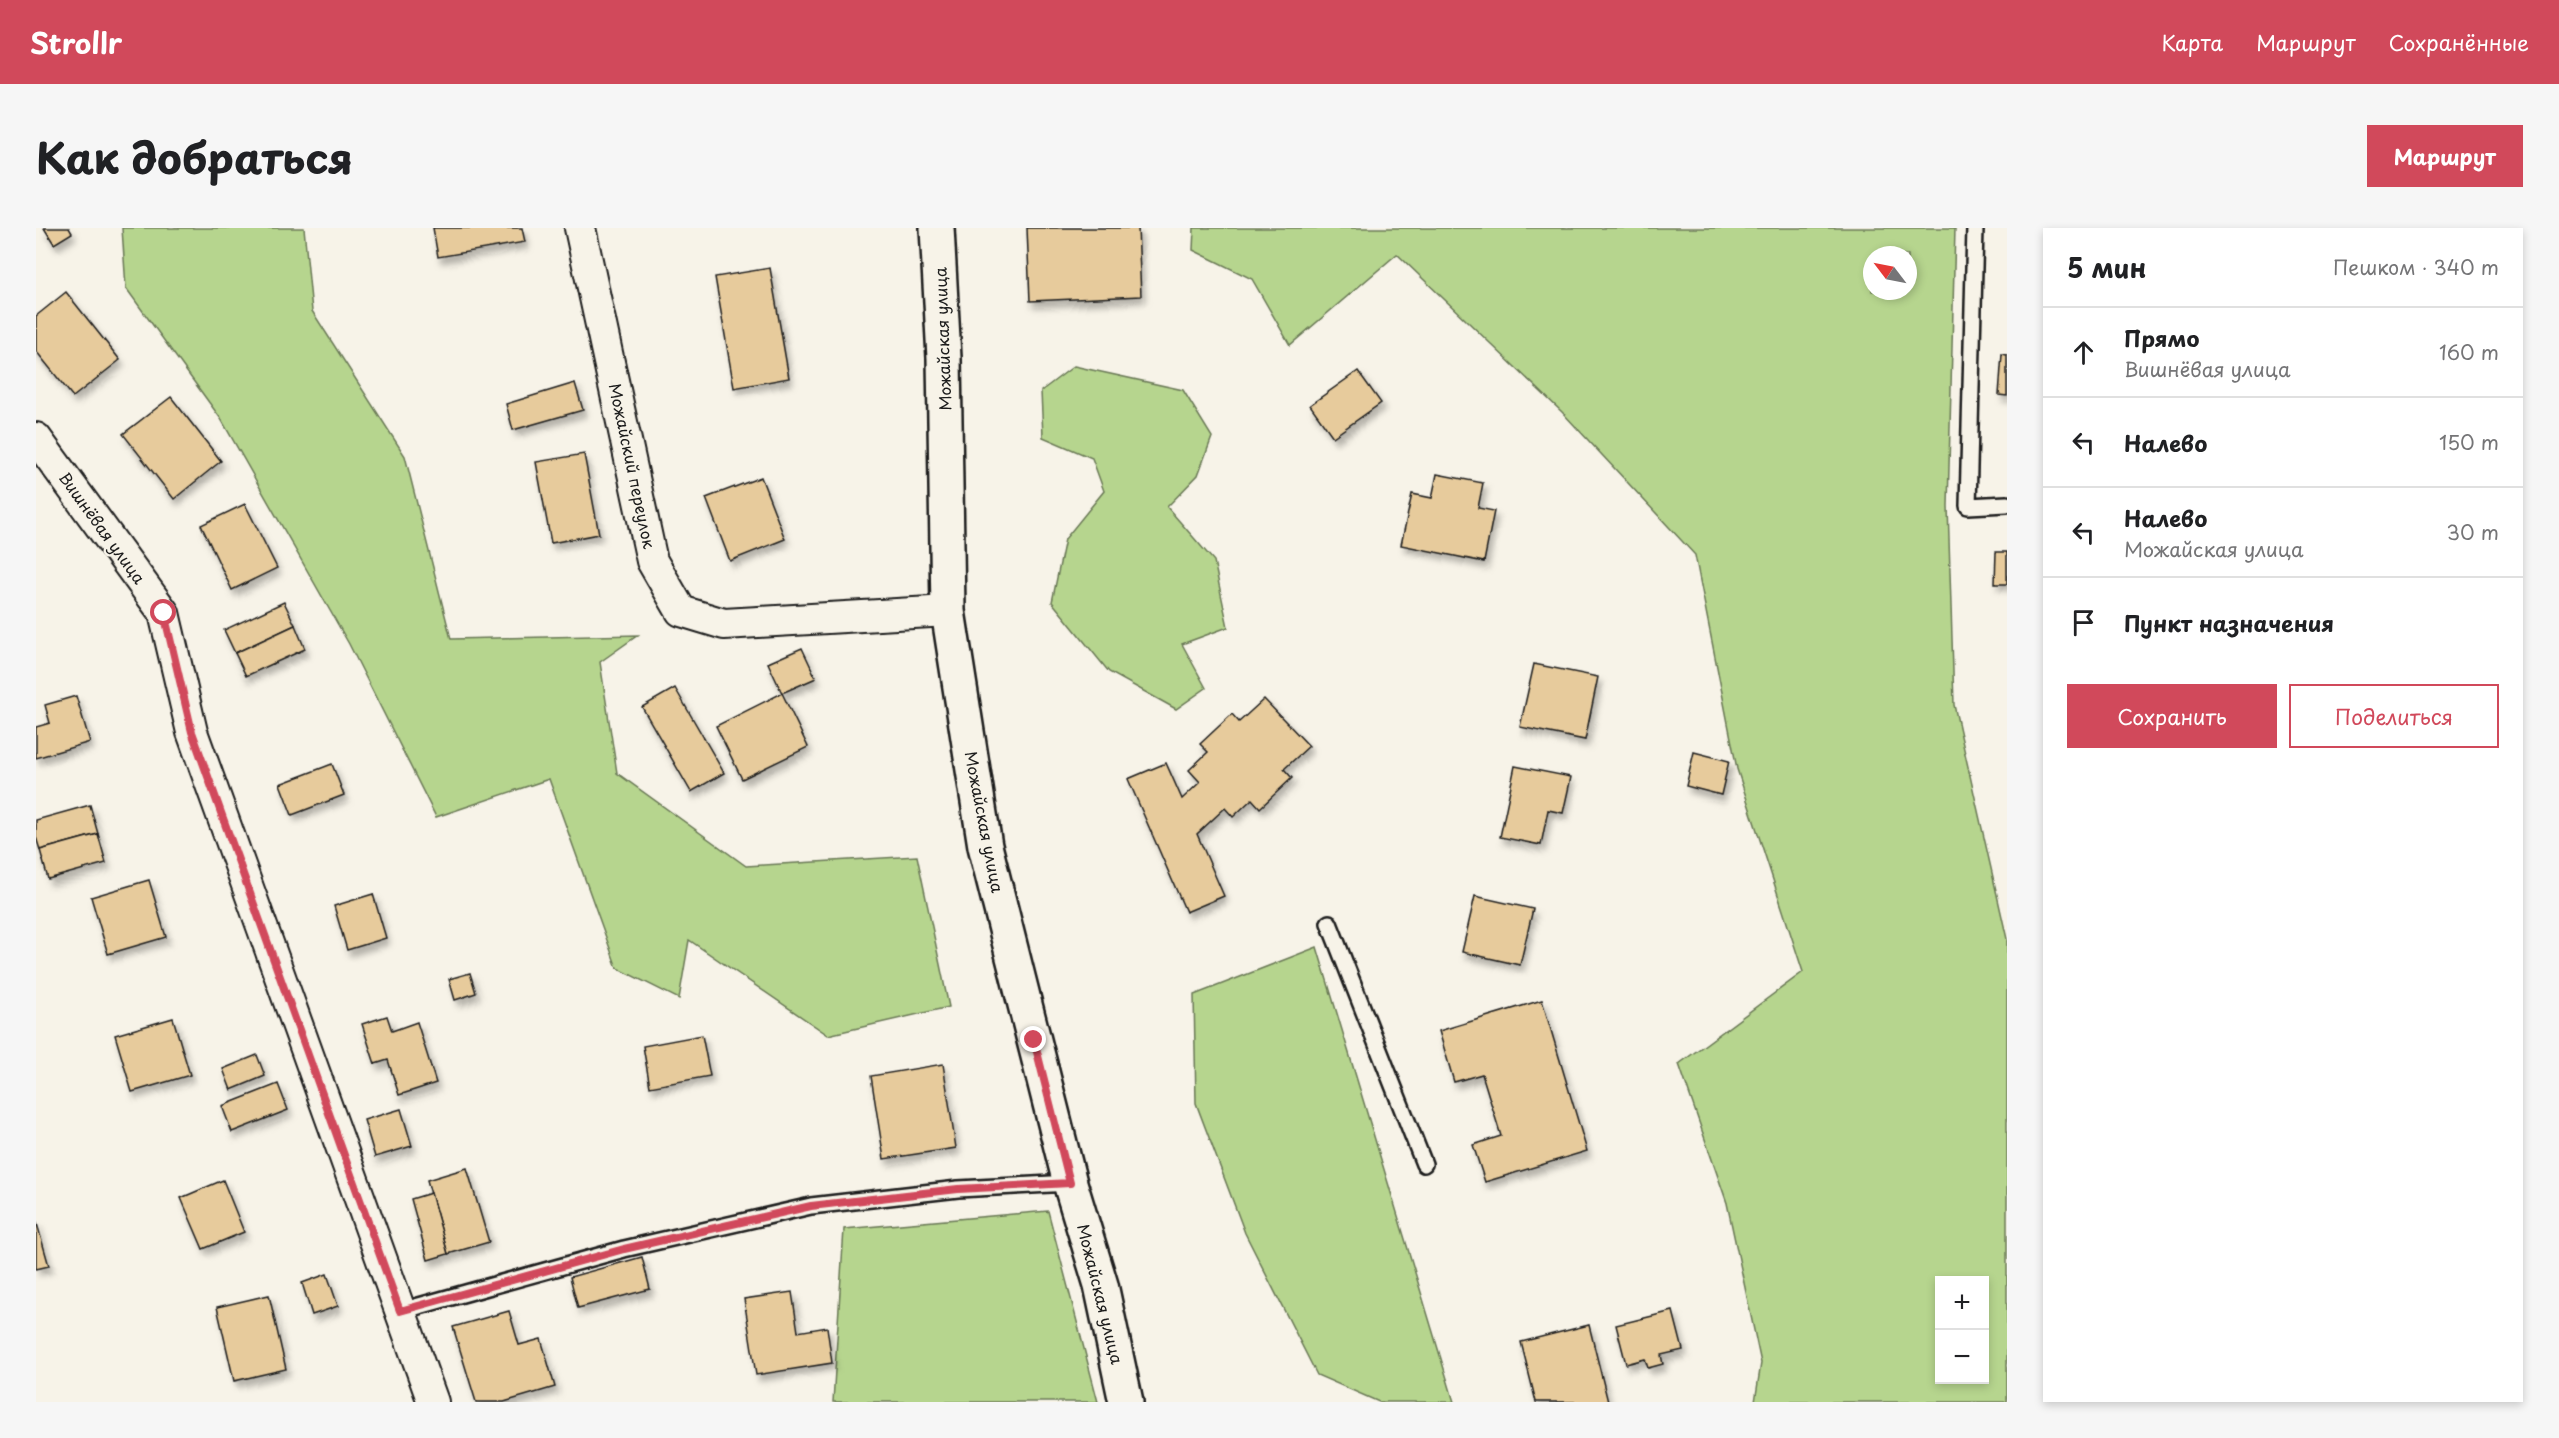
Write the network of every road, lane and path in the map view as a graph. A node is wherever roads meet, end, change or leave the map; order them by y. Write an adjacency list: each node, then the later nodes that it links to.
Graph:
1 (580, 228): 6 (street, Можайский переулок)
2 (1975, 228): 5 (lane)
3 (941, 237): 6 (street, Можайская улица)
4 (36, 438): 10 (street, Вишнёвая улица)
5 (2007, 504)
6 (948, 611): 9 (street, Можайская улица)
7 (1329, 923): 8 (lane)
8 (1424, 1164)
9 (1070, 1183): 10 (lane); 12 (street, Можайская улица)
10 (400, 1311): 11 (street, Вишнёвая улица)
11 (433, 1402)
12 (1126, 1402)

